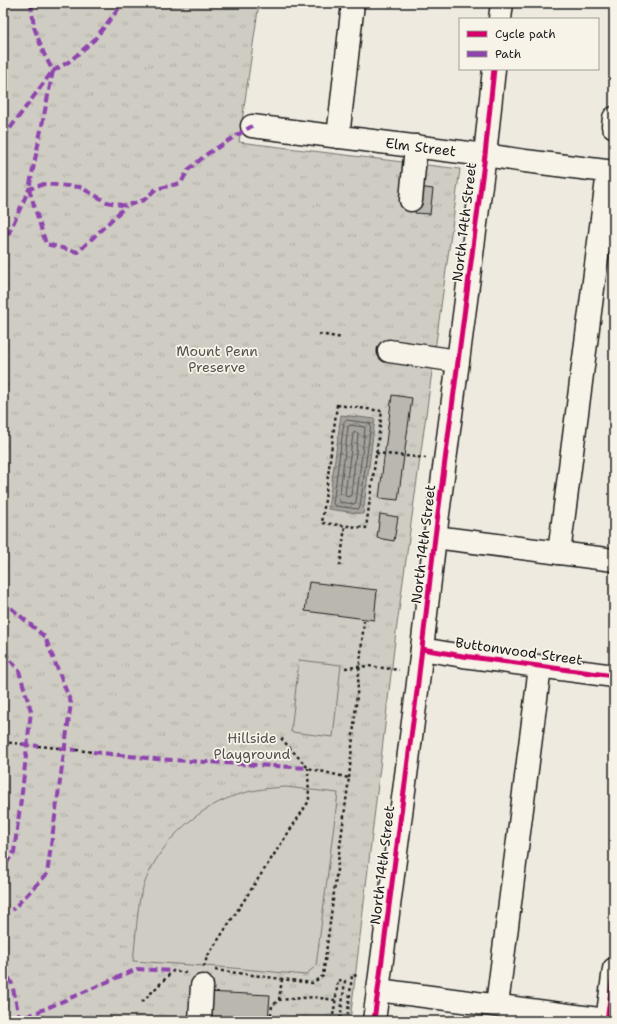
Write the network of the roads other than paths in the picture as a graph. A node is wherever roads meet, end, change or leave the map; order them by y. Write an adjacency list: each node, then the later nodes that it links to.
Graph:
1 (353, 3): 6 (street)
2 (502, 3): 3 (street)
3 (500, 18)
4 (494, 70): 8 (street, North 14th Street)
5 (252, 126): 6 (street, Elm Street)
6 (338, 137): 7 (street, Elm Street)
7 (416, 146): 8 (street, Elm Street); 10 (street)
8 (484, 155): 9 (street, Elm Street); 12 (street, North 14th Street)
9 (611, 172): 14 (street)
10 (411, 200)
11 (389, 351): 12 (street)
12 (458, 362): 13 (street, North 14th Street)
13 (435, 537): 14 (street); 16 (street, North 14th Street)
14 (559, 553): 15 (street)
15 (614, 560)
16 (422, 649): 17 (street, Buttonwood Street); 21 (street, North 14th Street)
17 (540, 667): 18 (street, Buttonwood Street); 22 (street)
18 (614, 676)
19 (614, 969): 23 (street)
20 (201, 975): 24 (street)
21 (378, 990): 22 (street); 25 (street, North 14th Street)
22 (497, 1005): 23 (street)
23 (610, 1020)
24 (200, 1021)
25 (374, 1021)

